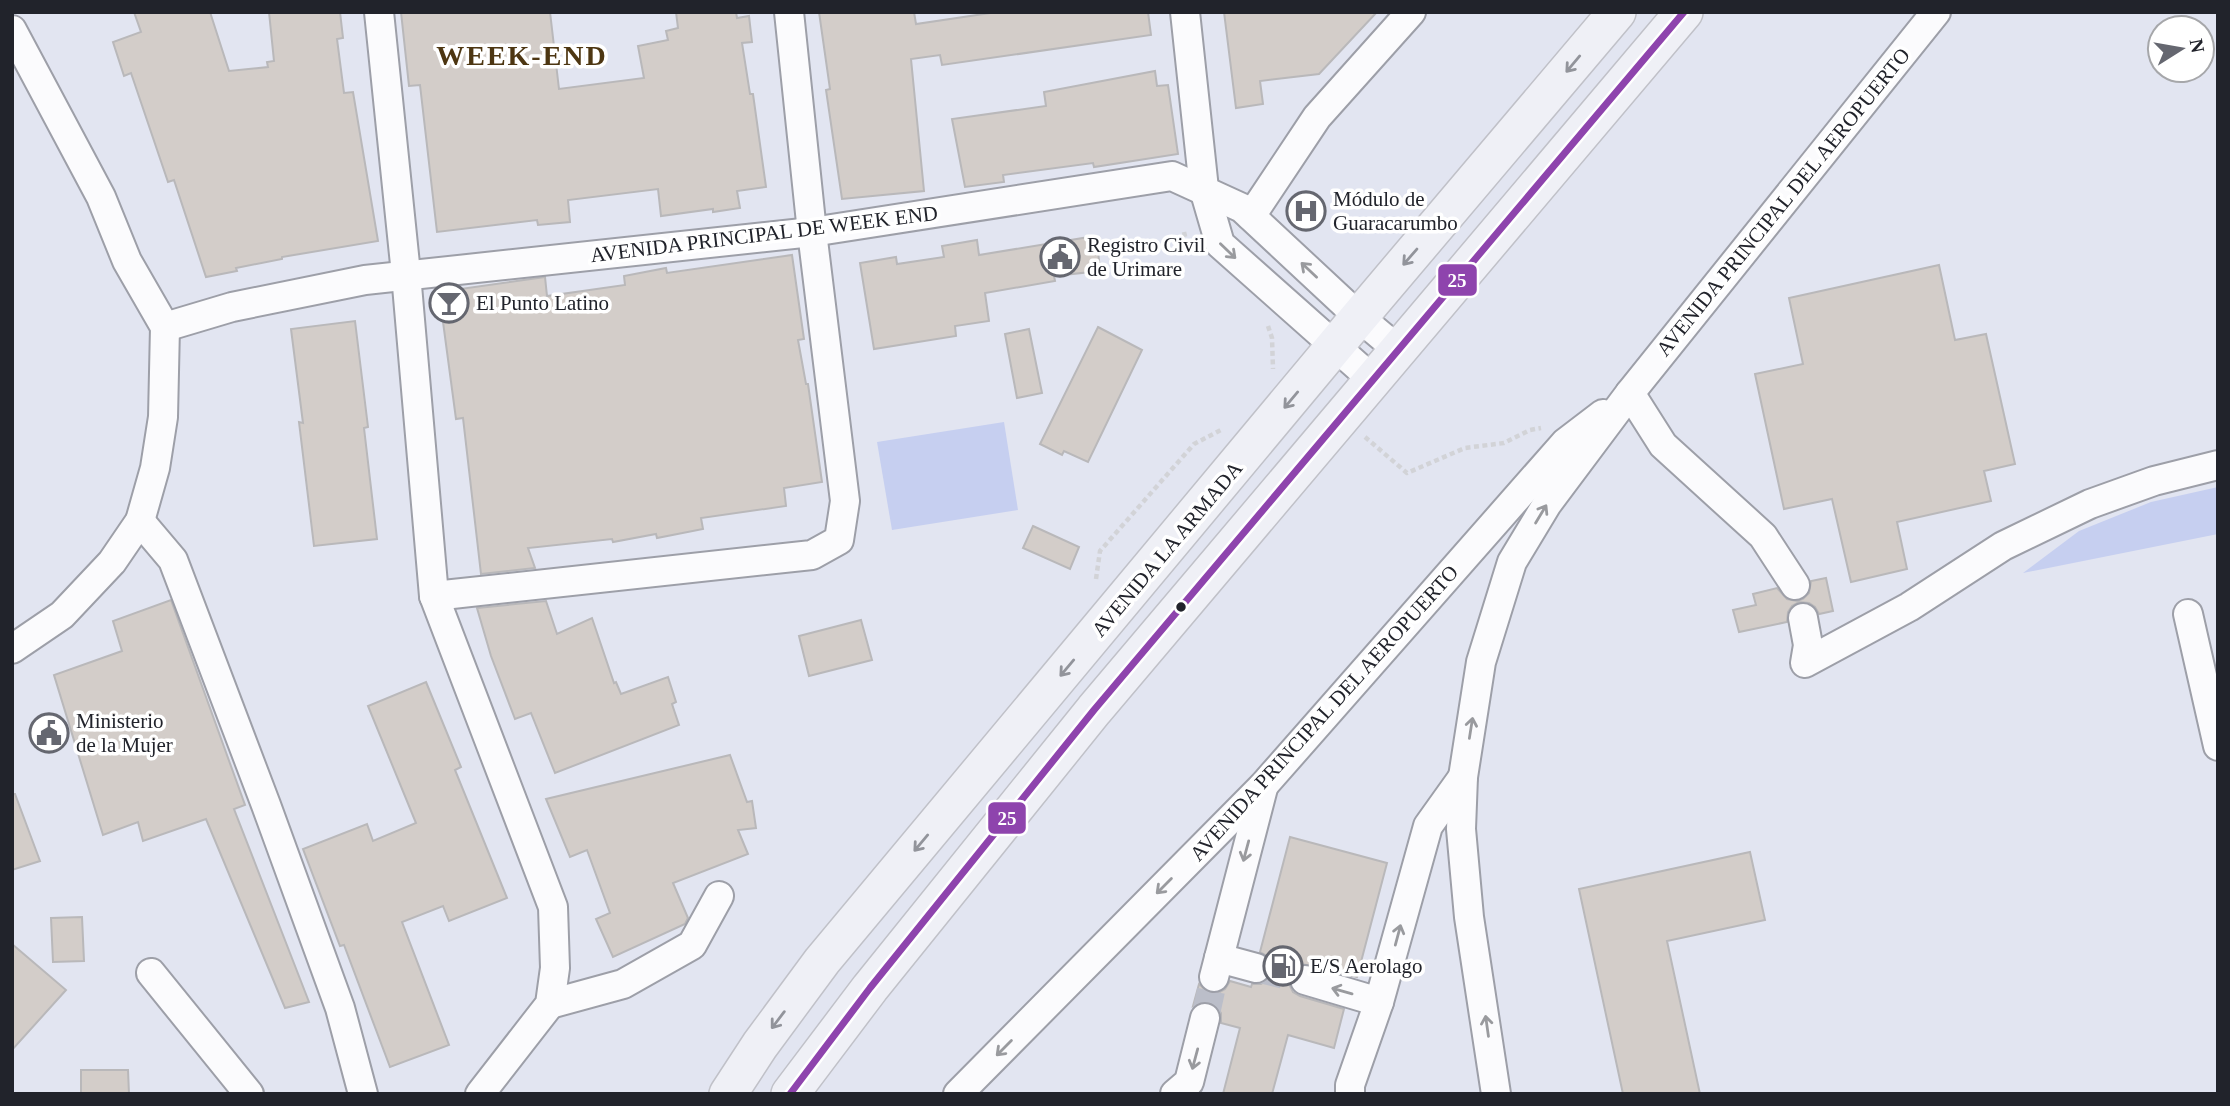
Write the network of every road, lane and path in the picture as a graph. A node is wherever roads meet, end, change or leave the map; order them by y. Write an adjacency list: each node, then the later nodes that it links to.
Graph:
1 (379, 12): 14 (street)
2 (789, 12): 12 (street)
3 (1185, 12): 10 (street)
4 (1411, 12): 11 (street)
5 (1617, 12): 15 (main road, AVENIDA LA ARMADA, one-way to 15)
6 (1684, 12): 19 (main road)
7 (1936, 12): 23 (street, AVENIDA PRINCIPAL DEL AEROPUERTO)
8 (12, 30): 17 (street)
9 (1172, 176): 10 (street); 12 (street, AVENIDA PRINCIPAL DE WEEK END); 13 (path)
10 (1204, 189): 11 (street); 18 (street, one-way to 18)
11 (1251, 216): 15 (street, one-way to 11)
12 (812, 232): 14 (street, AVENIDA PRINCIPAL DE WEEK END); 31 (street)
13 (1196, 253)
14 (406, 275): 17 (street, AVENIDA PRINCIPAL DE WEEK END); 31 (street)
15 (1359, 317): 18 (main road, AVENIDA LA ARMADA); 19 (street)
16 (1266, 320): 20 (path)
17 (165, 327): 28 (street)
18 (1334, 347): 21 (street); 22 (main road, AVENIDA LA ARMADA)
19 (1397, 349): 21 (main road)
20 (1274, 359): 22 (path); 22 (path)
21 (1372, 379): 24 (main road)
22 (1286, 381): 48 (main road, AVENIDA LA ARMADA, one-way to 48)
23 (1630, 393): 26 (street, AVENIDA PRINCIPAL DEL AEROPUERTO); 30 (street); 36 (street, AVENIDA PRINCIPAL DEL AEROPUERTO, one-way to 23)
24 (1341, 417): 26 (path); 49 (main road)
25 (1232, 424): 29 (path)
26 (1565, 443): 37 (street, AVENIDA PRINCIPAL DEL AEROPUERTO)
27 (2218, 465): 33 (street)
28 (140, 521): 34 (street); 46 (street)
29 (1096, 582)
30 (1796, 584)
31 (433, 596): 43 (street)
32 (2188, 614): 35 (street)
33 (1803, 618)
34 (12, 649)
35 (2218, 746)
36 (1463, 777): 42 (street, one-way to 36); 53 (street, AVENIDA PRINCIPAL DEL AEROPUERTO, one-way to 36)
37 (1264, 785): 39 (street, one-way to 39); 50 (street, AVENIDA PRINCIPAL DEL AEROPUERTO, one-way to 50)
38 (719, 896): 43 (street)
39 (1256, 968)
40 (151, 973): 45 (street)
41 (1305, 980): 42 (street, one-way to 41)
42 (1380, 1002): 52 (street)
43 (550, 1004): 47 (street)
44 (1205, 1018): 51 (street, one-way to 51)
45 (249, 1094)
46 (363, 1094)
47 (480, 1094)
48 (728, 1094)
49 (790, 1094)
50 (958, 1094)
51 (1175, 1094)
52 (1350, 1094)
53 (1496, 1094)

